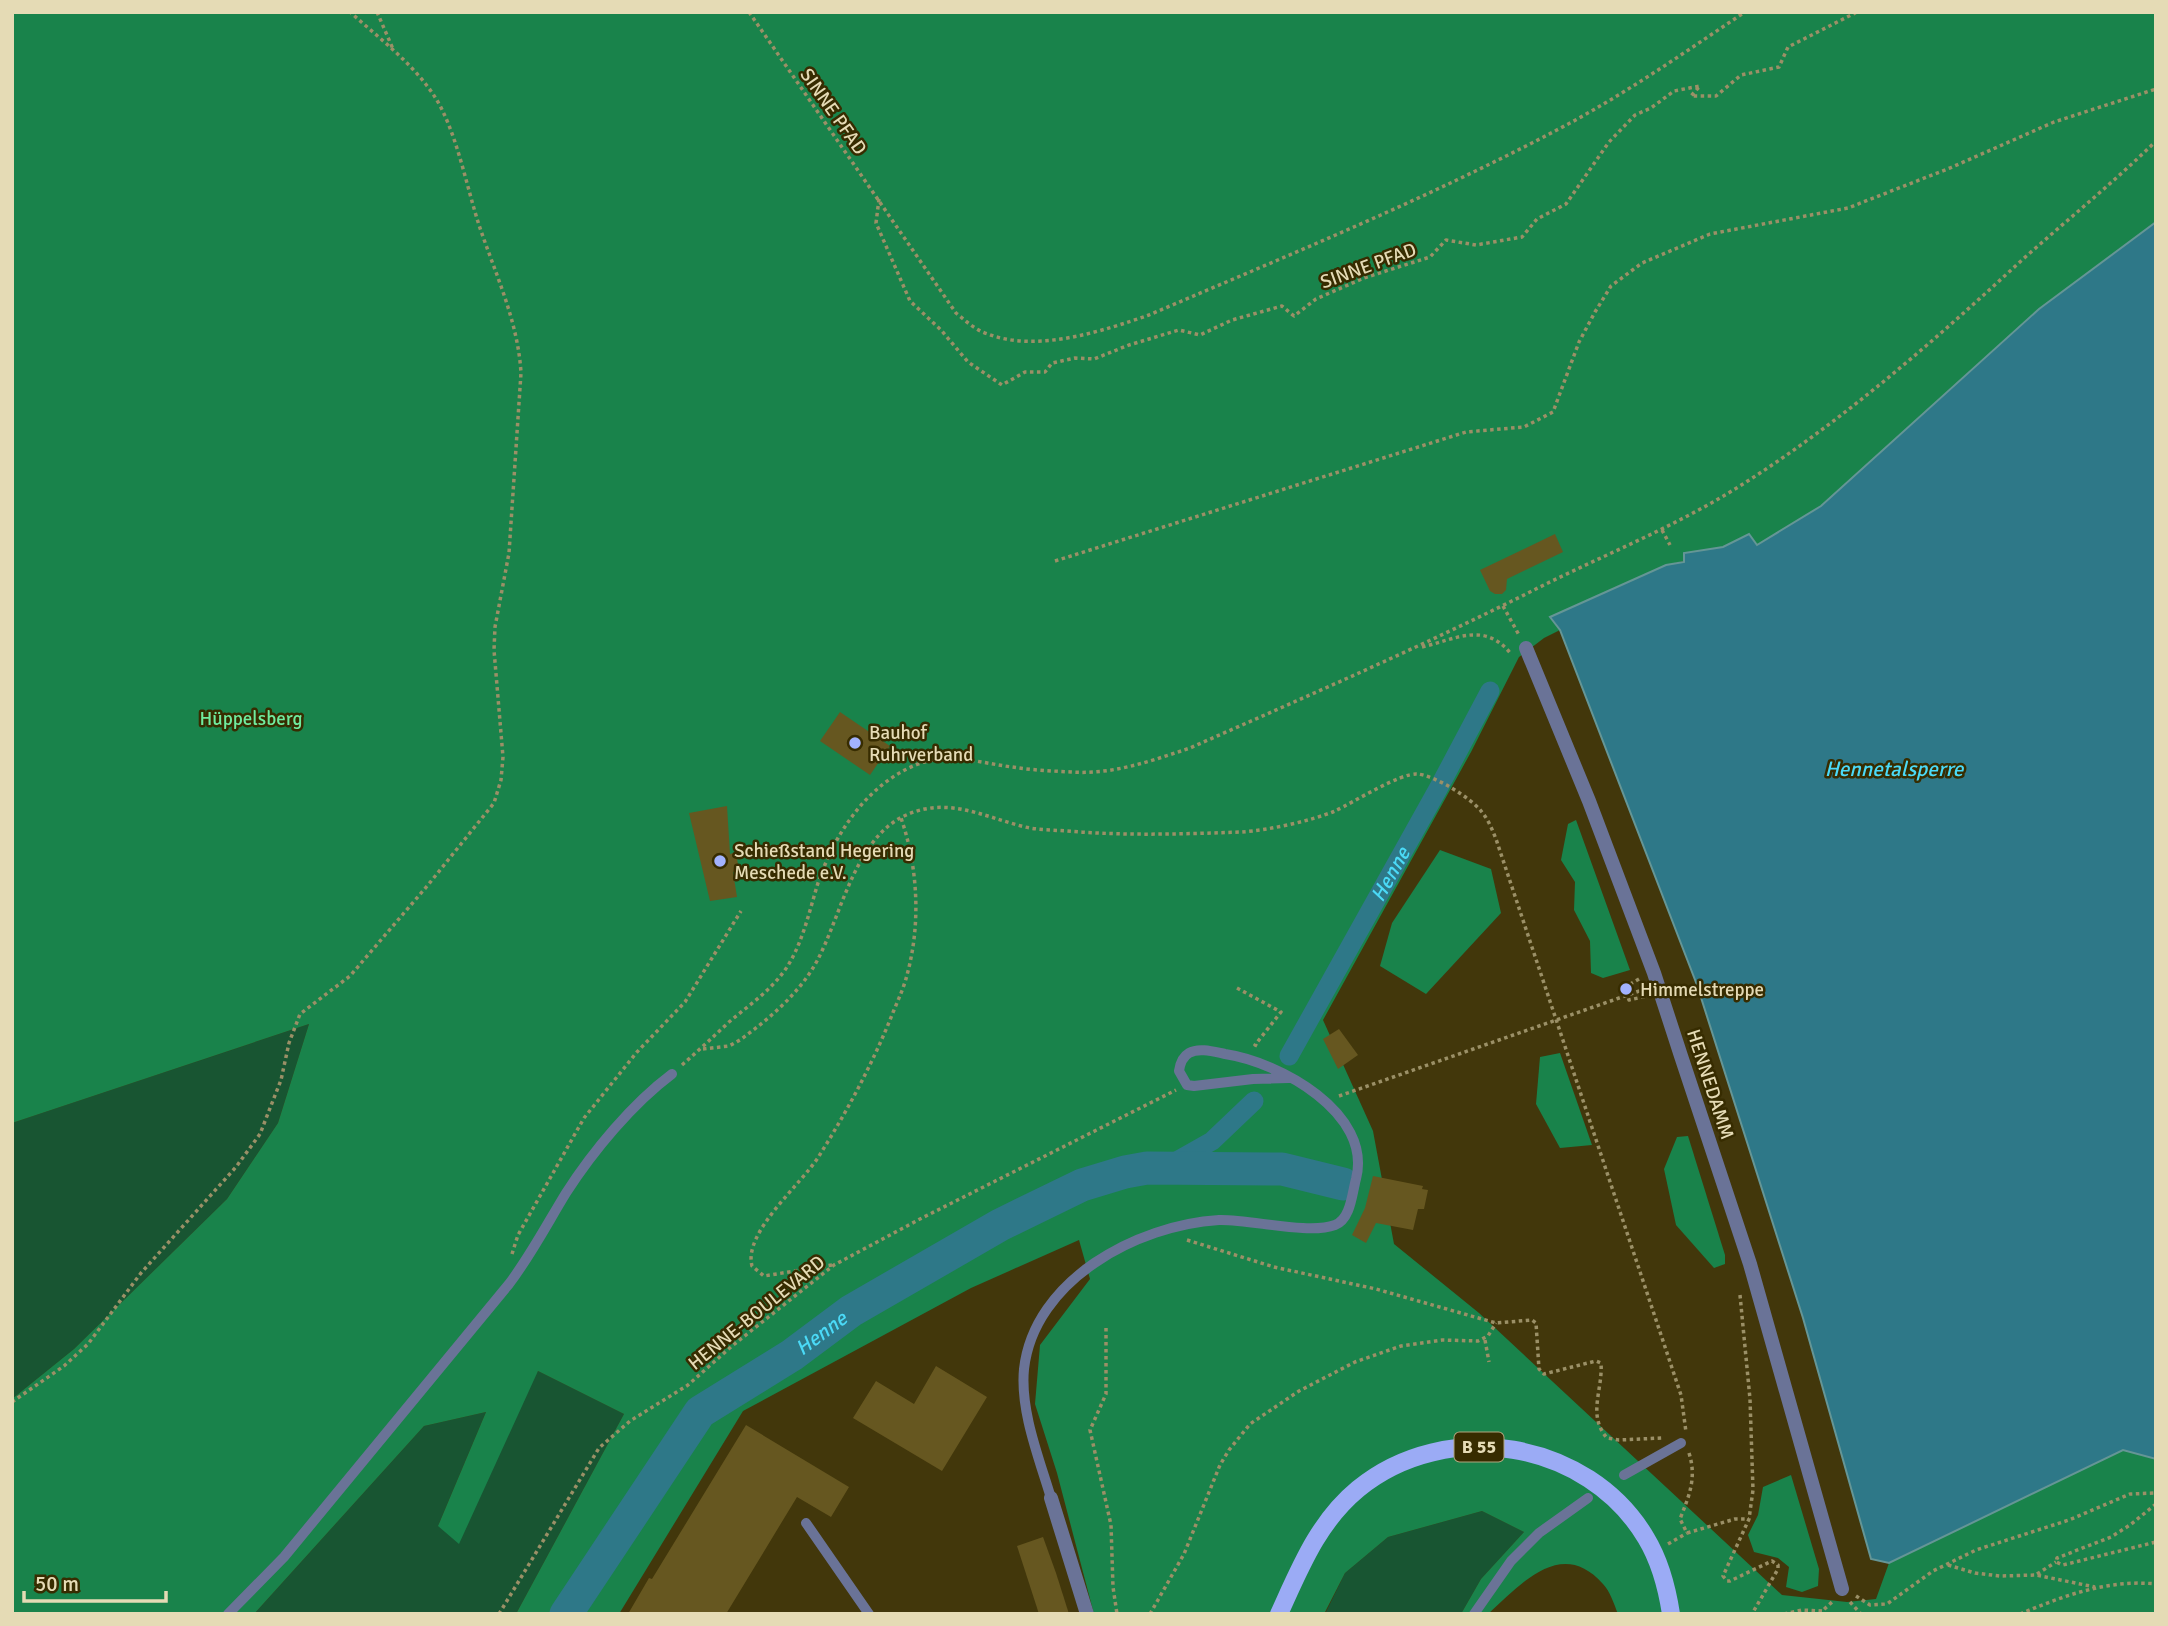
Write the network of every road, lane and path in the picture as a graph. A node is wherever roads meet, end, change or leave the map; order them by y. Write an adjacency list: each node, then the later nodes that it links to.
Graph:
1 (350, 12): 6 (path)
2 (377, 12): 6 (path)
3 (749, 12): 9 (path, SINNE PFAD)
4 (1745, 12): 9 (path)
5 (1857, 12): 9 (path, SINNE PFAD)
6 (394, 51): 38 (path)
7 (2156, 89): 12 (path)
8 (2156, 141): 10 (path)
9 (879, 199)
10 (1662, 530): 11 (path); 13 (path)
11 (1670, 545)
12 (1055, 561)
13 (1503, 606): 14 (path); 15 (path)
14 (1526, 648): 33 (street, HENNEDAMM)
15 (1413, 649): 16 (path); 24 (path)
16 (1515, 661)
17 (901, 818): 23 (path); 24 (path); 32 (path)
18 (741, 911): 31 (path)
19 (1643, 977): 22 (path)
20 (1237, 988): 25 (path)
21 (1644, 989): 23 (path)
22 (1649, 995)
23 (1557, 1020): 29 (path); 39 (path)
24 (700, 1049): 26 (path)
25 (1254, 1060): 27 (lane); 28 (lane)
26 (672, 1074): 59 (lane)
27 (1289, 1079): 28 (lane); 30 (lane)
28 (1186, 1085): 32 (path, HENNE-BOULEVARD)
29 (1341, 1096)
30 (1174, 1228): 34 (path); 42 (lane)
31 (518, 1235)
32 (834, 1265): 60 (path, HENNE-BOULEVARD)
33 (1749, 1265): 45 (path); 57 (street, HENNEDAMM)
34 (1496, 1323): 36 (path); 39 (path)
35 (1106, 1328): 63 (path)
36 (1484, 1339): 37 (path); 64 (path)
37 (1489, 1362)
38 (12, 1402)
39 (1681, 1443): 40 (lane); 47 (path)
40 (1624, 1475)
41 (2156, 1493): 53 (path)
42 (1051, 1498): 62 (street)
43 (1588, 1498): 66 (lane)
44 (2156, 1504): 52 (path)
45 (1749, 1520): 47 (path); 68 (path)
46 (806, 1523): 61 (lane)
47 (1687, 1533): 50 (path)
48 (1661, 1535): 50 (path)
49 (2156, 1542): 52 (path)
50 (1666, 1545): 51 (path)
51 (1670, 1553)
52 (2056, 1562): 54 (path)
53 (1946, 1564): 54 (path); 57 (path)
54 (2036, 1575): 56 (path)
55 (2156, 1584): 56 (path)
56 (2095, 1587): 70 (path)
57 (1842, 1589)
58 (1820, 1612): 69 (path)
59 (228, 1614)
60 (499, 1614)
61 (869, 1614)
62 (1087, 1614)
63 (1117, 1614)
64 (1150, 1614)
65 (1279, 1614): 67 (main road, B 55)
66 (1474, 1614)
67 (1671, 1614)
68 (1752, 1614)
69 (1784, 1614)
70 (2020, 1614)

